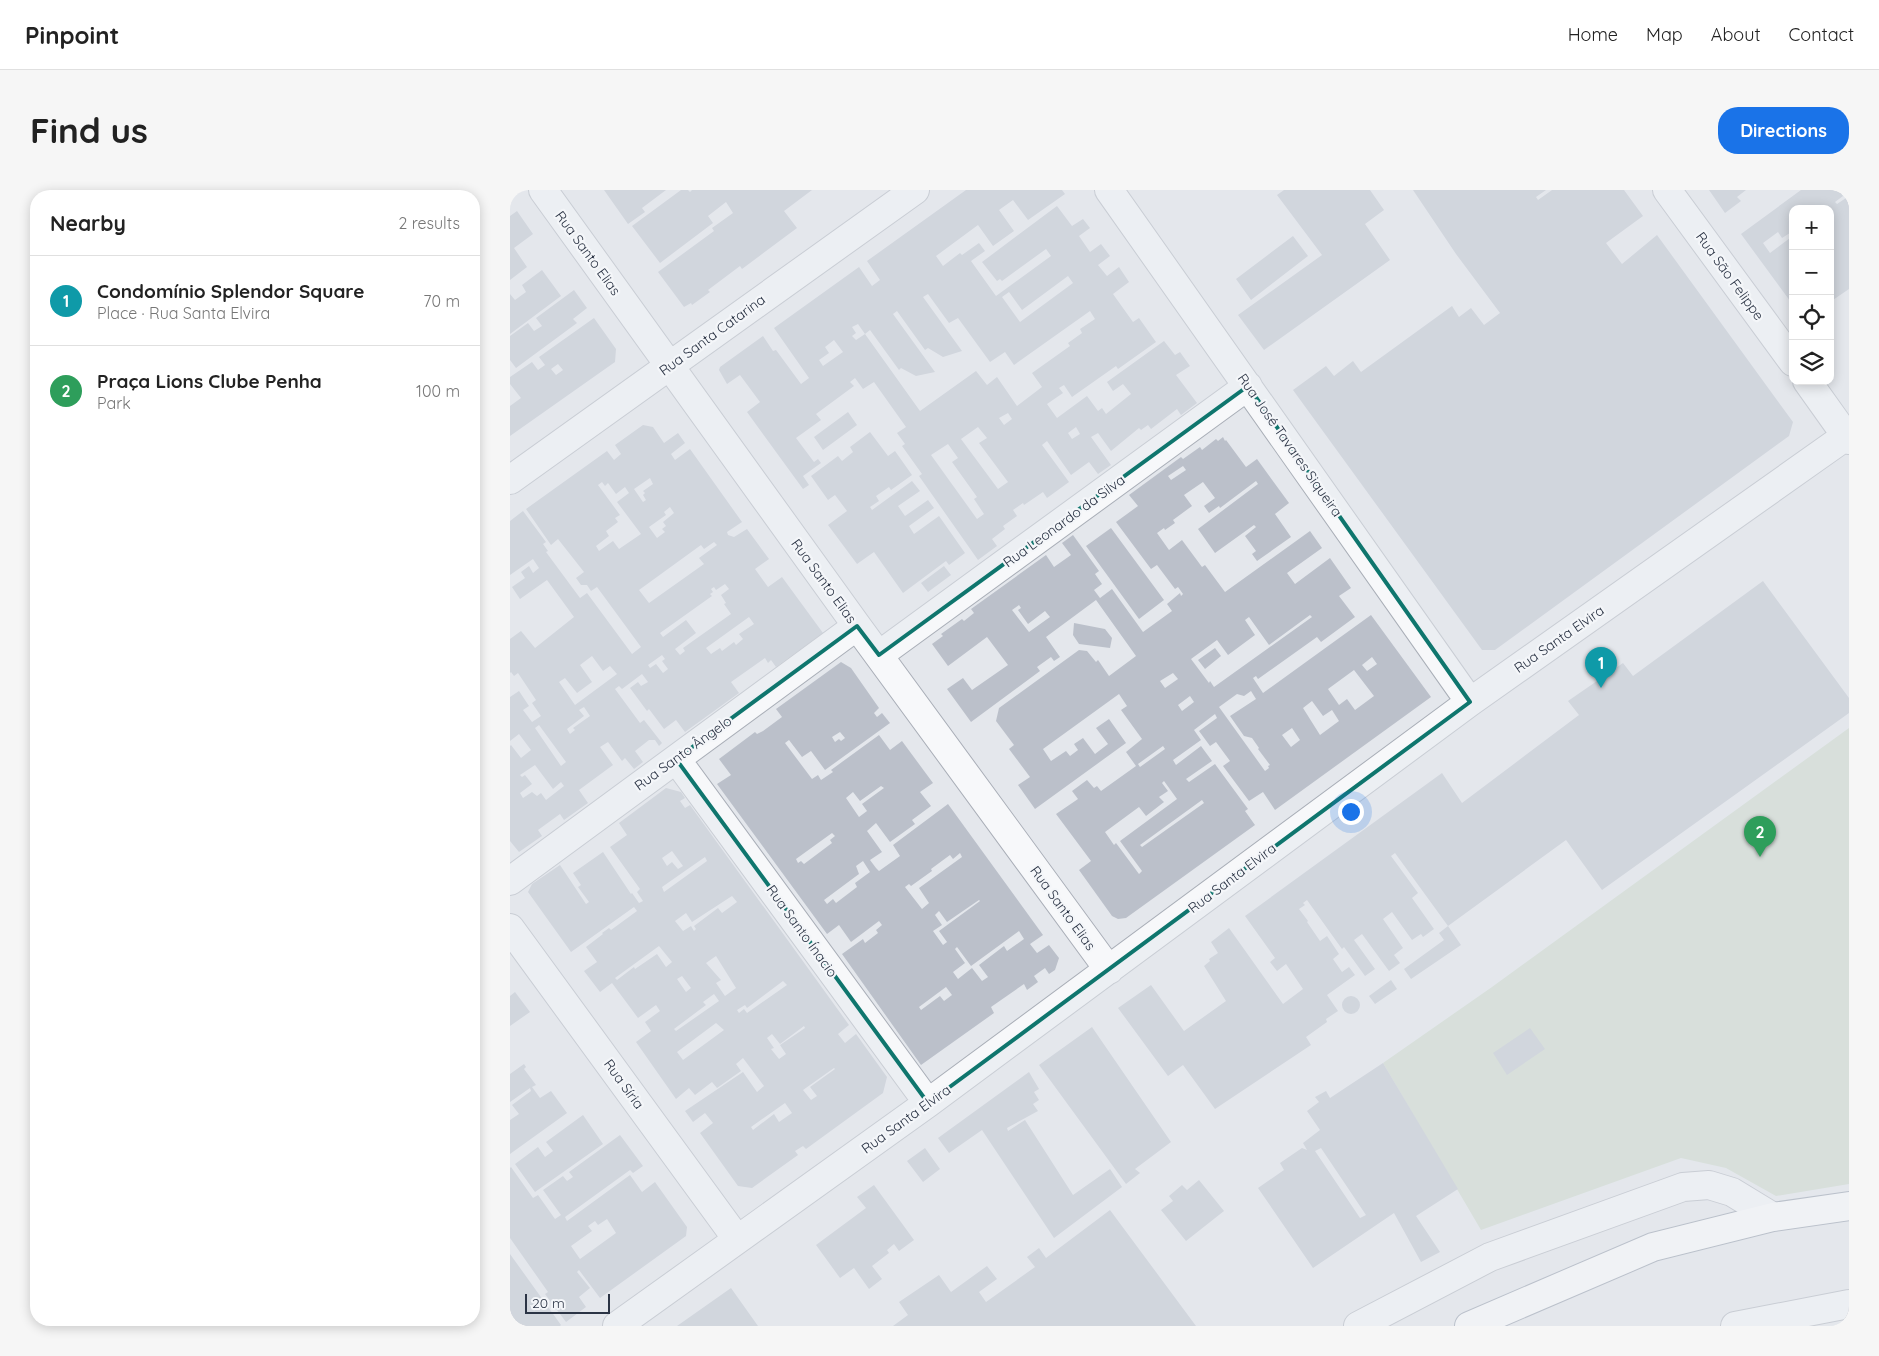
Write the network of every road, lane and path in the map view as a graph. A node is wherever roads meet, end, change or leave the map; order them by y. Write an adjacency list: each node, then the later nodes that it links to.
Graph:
1 (543, 190): 6 (street, Rua Santo Elias)
2 (915, 190): 6 (street, Rua Santa Catarina)
3 (1109, 190): 8 (street, Rua José Tavares Siqueira)
4 (1667, 190): 5 (street, Rua São Felippe)
5 (1789, 357)
6 (669, 366): 10 (street, Rua Santa Catarina); 11 (street, Rua Santo Elias)
7 (1810, 385): 9 (street)
8 (1248, 386): 12 (street, Rua Leonardo da Silva); 13 (street, Rua José Tavares Siqueira)
9 (1848, 437): 13 (street, Rua Santa Elvira)
10 (510, 480)
11 (857, 626): 12 (street, Rua Santo Elias); 14 (street, Rua Santo Ângelo)
12 (879, 655): 17 (street, Rua Santo Elias)
13 (1470, 702): 17 (street, Rua Santa Elvira)
14 (676, 758): 15 (street, Rua Santo Ângelo); 18 (street, Rua Santo Ínacio)
15 (510, 880)
16 (512, 936): 21 (street, Rua Síria)
17 (1109, 970): 18 (street, Rua Santa Elvira)
18 (928, 1103): 21 (street, Rua Santa Elvira)
19 (1849, 1206): 20 (highway)
20 (1773, 1217): 24 (street); 25 (highway)
21 (737, 1239): 23 (street, Rua Santa Elvira)
22 (1849, 1304): 26 (street)
23 (617, 1326)
24 (1358, 1326)
25 (1469, 1326)
26 (1735, 1326)

